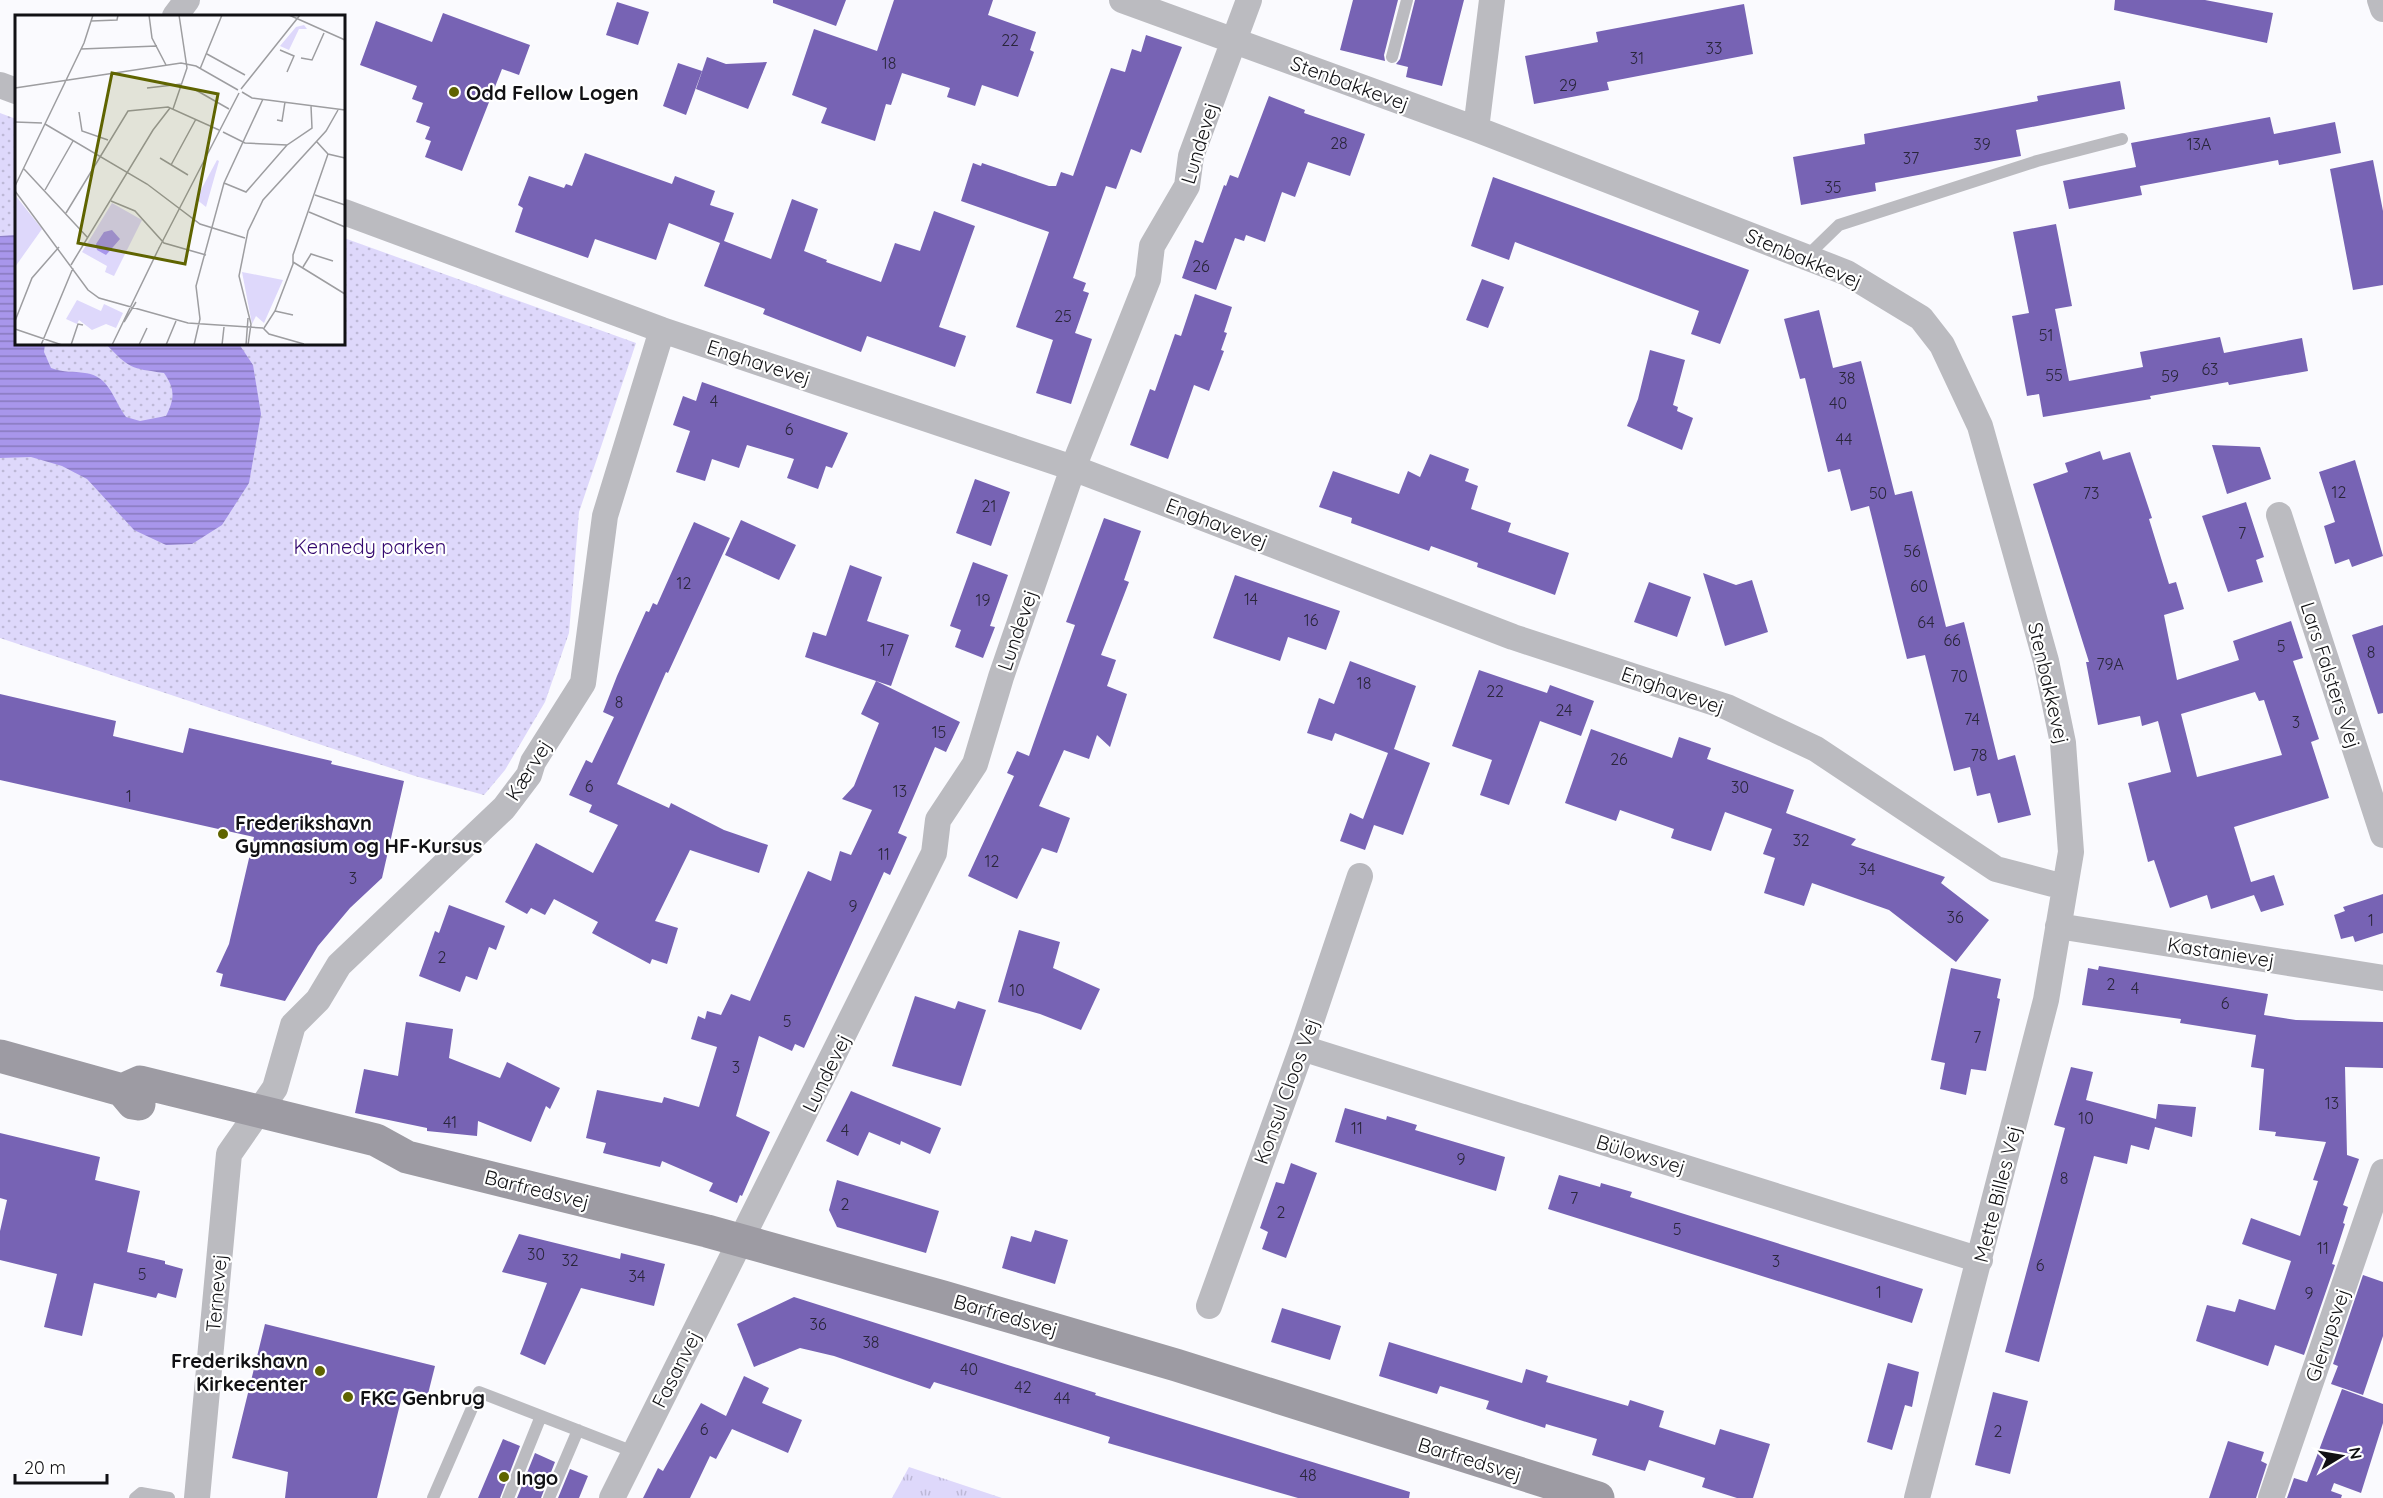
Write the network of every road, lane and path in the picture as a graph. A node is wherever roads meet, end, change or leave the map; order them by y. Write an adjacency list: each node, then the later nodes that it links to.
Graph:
1 (187, 0): 8 (street)
2 (1122, 0): 9 (street, Stenbakkevej)
3 (1249, 0): 9 (street, Lundevej)
4 (1407, 0): 10 (lane)
5 (1492, 0): 13 (street)
6 (2380, 0): 7 (street)
7 (2383, 9)
8 (176, 15)
9 (1234, 39): 13 (street, Stenbakkevej); 18 (street, Lundevej)
10 (1392, 57)
11 (0, 86): 12 (street)
12 (15, 91)
13 (1476, 129): 16 (street, Stenbakkevej)
14 (2122, 140): 16 (lane)
15 (345, 212): 17 (street, Enghavevej)
16 (1806, 257): 22 (street, Stenbakkevej)
17 (662, 330): 18 (street, Enghavevej); 27 (street, Kærvej)
18 (1073, 468): 22 (street, Enghavevej); 29 (street, Lundevej)
19 (2279, 514): 20 (street, Lars Falsters Vej)
20 (2383, 835)
21 (1360, 876): 25 (street, Konsul Cloos Vej)
22 (2064, 887): 23 (street, Mette Billes Vej)
23 (2058, 926): 24 (street, Kastanievej); 30 (street, Mette Billes Vej)
24 (2383, 978)
25 (1302, 1048): 30 (street, Bülowsvej); 31 (street, Konsul Cloos Vej)
26 (0, 1056): 27 (street, Barfredsvej)
27 (253, 1120): 29 (street, Barfredsvej); 37 (street, Ternevej)
28 (2383, 1172): 44 (street, Glerupsvej)
29 (742, 1240): 34 (street, Fasanvej); 42 (street, Barfredsvej)
30 (1980, 1260): 43 (street, Mette Billes Vej)
31 (1209, 1306)
32 (541, 1416): 33 (lane); 38 (lane); 39 (lane)
33 (578, 1430): 34 (lane); 40 (lane)
34 (634, 1452): 41 (street, Fasanvej)
35 (135, 1498): 36 (lane)
36 (169, 1498)
37 (197, 1498)
38 (433, 1498)
39 (508, 1498)
40 (549, 1498)
41 (612, 1498)
42 (1598, 1498)
43 (1917, 1498)
44 (2271, 1498)

